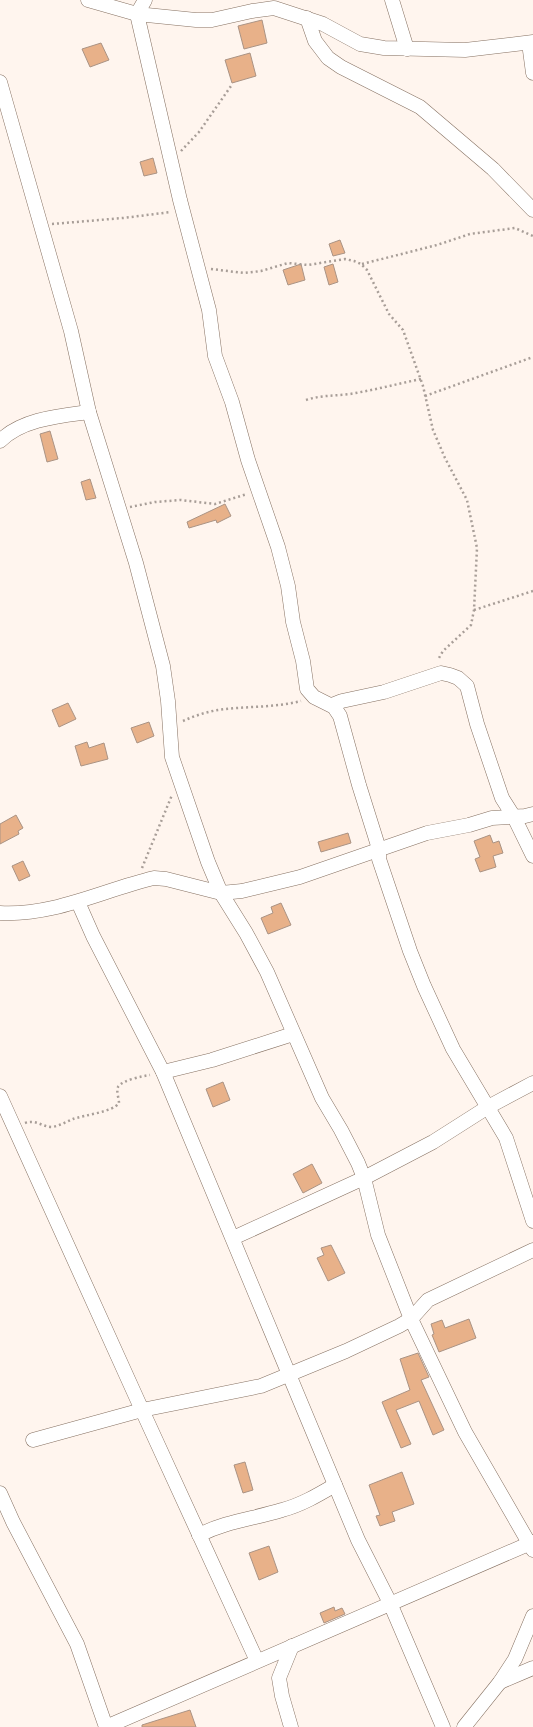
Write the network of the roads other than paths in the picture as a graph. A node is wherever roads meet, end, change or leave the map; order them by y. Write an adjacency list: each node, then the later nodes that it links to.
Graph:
1 (88, 0): 4 (street)
2 (145, 0): 4 (street)
3 (392, 0): 7 (street)
4 (137, 14): 5 (street); 13 (street)
5 (307, 18): 7 (street); 10 (street)
6 (531, 42): 7 (street); 8 (street)
7 (407, 49)
8 (533, 73)
9 (0, 82): 11 (street)
10 (533, 210)
11 (89, 412): 12 (street); 18 (street)
12 (0, 441)
13 (332, 705): 15 (street); 16 (street)
14 (533, 814): 15 (street)
15 (514, 817): 16 (street); 17 (street)
16 (379, 849): 18 (street); 25 (street)
17 (533, 856)
18 (221, 893): 19 (street); 21 (street)
19 (78, 902): 20 (street); 22 (street)
20 (0, 914)
21 (293, 1034): 22 (street); 26 (street)
22 (163, 1072): 28 (street)
23 (533, 1083): 25 (street)
24 (0, 1096): 32 (street)
25 (488, 1107): 26 (street); 27 (street)
26 (364, 1178): 28 (street); 30 (street)
27 (533, 1221)
28 (233, 1238): 31 (street)
29 (533, 1250): 30 (street)
30 (410, 1319): 31 (street); 37 (street)
31 (288, 1375): 32 (street); 34 (street)
32 (142, 1410): 33 (street); 36 (street)
33 (33, 1440)
34 (335, 1485): 36 (street); 38 (street)
35 (0, 1493): 44 (street)
36 (200, 1535): 41 (street)
37 (532, 1545): 38 (street)
38 (390, 1603): 40 (street); 46 (street)
39 (533, 1616): 43 (street)
40 (292, 1646): 41 (street); 45 (street)
41 (257, 1661): 44 (street)
42 (533, 1668): 43 (street)
43 (500, 1682): 47 (street)
44 (106, 1727)
45 (291, 1727)
46 (443, 1727)
47 (464, 1727)

